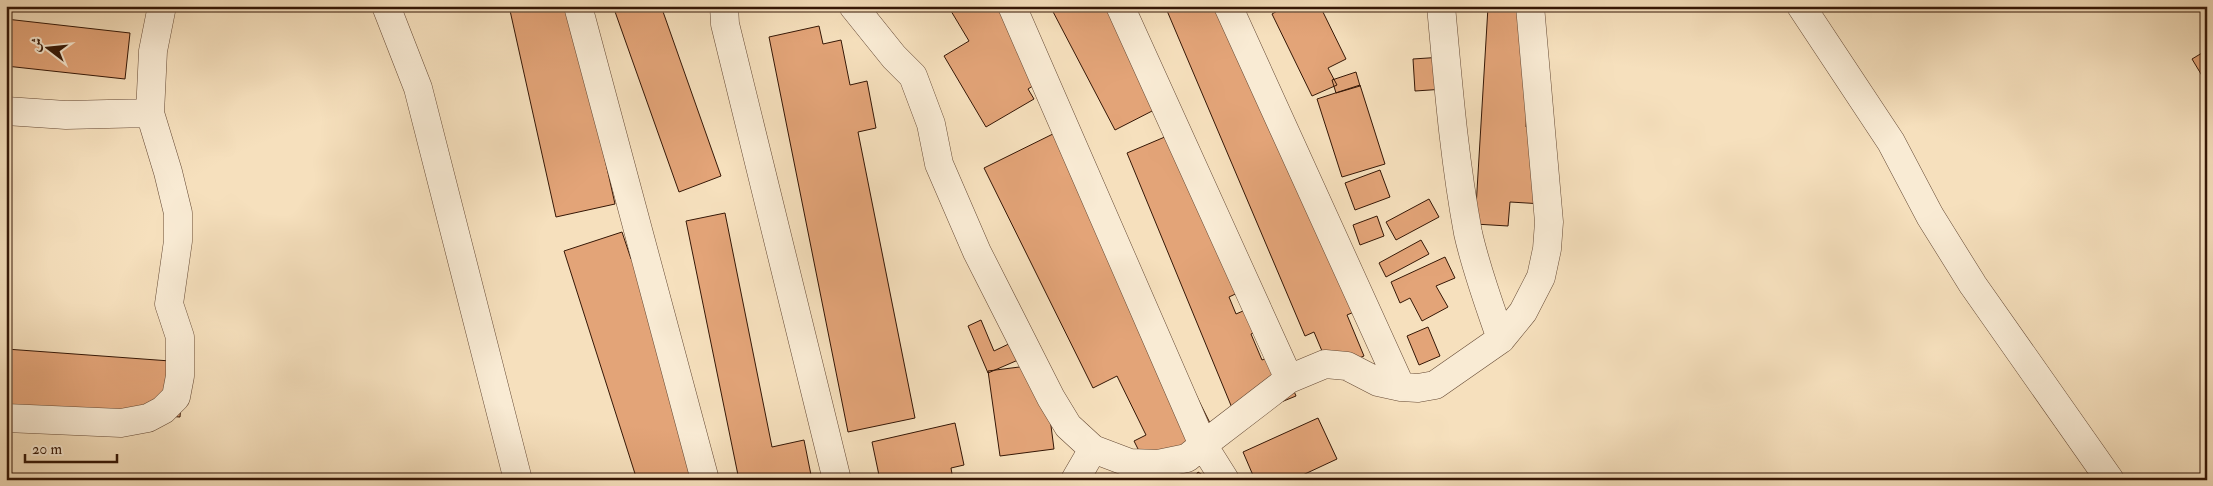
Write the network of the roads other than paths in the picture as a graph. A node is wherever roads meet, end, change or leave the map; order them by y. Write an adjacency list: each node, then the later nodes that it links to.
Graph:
1 (162, 6): 13 (street)
2 (386, 6): 20 (street)
3 (578, 6): 21 (street)
4 (724, 6): 22 (street)
5 (853, 6): 19 (street)
6 (1012, 6): 18 (street)
7 (1120, 6): 15 (street)
8 (1228, 6): 16 (street)
9 (1441, 6): 14 (street)
10 (1530, 6): 14 (street)
11 (1801, 6): 25 (street)
12 (6, 111): 13 (street)
13 (150, 113): 17 (street)
14 (1501, 339): 16 (street)
15 (1289, 379): 16 (street); 18 (street)
16 (1401, 387)
17 (6, 418)
18 (1203, 445): 19 (street); 24 (street)
19 (1093, 449): 23 (street)
20 (518, 480)
21 (705, 480)
22 (837, 480)
23 (1075, 480)
24 (1225, 480)
25 (2110, 480)

